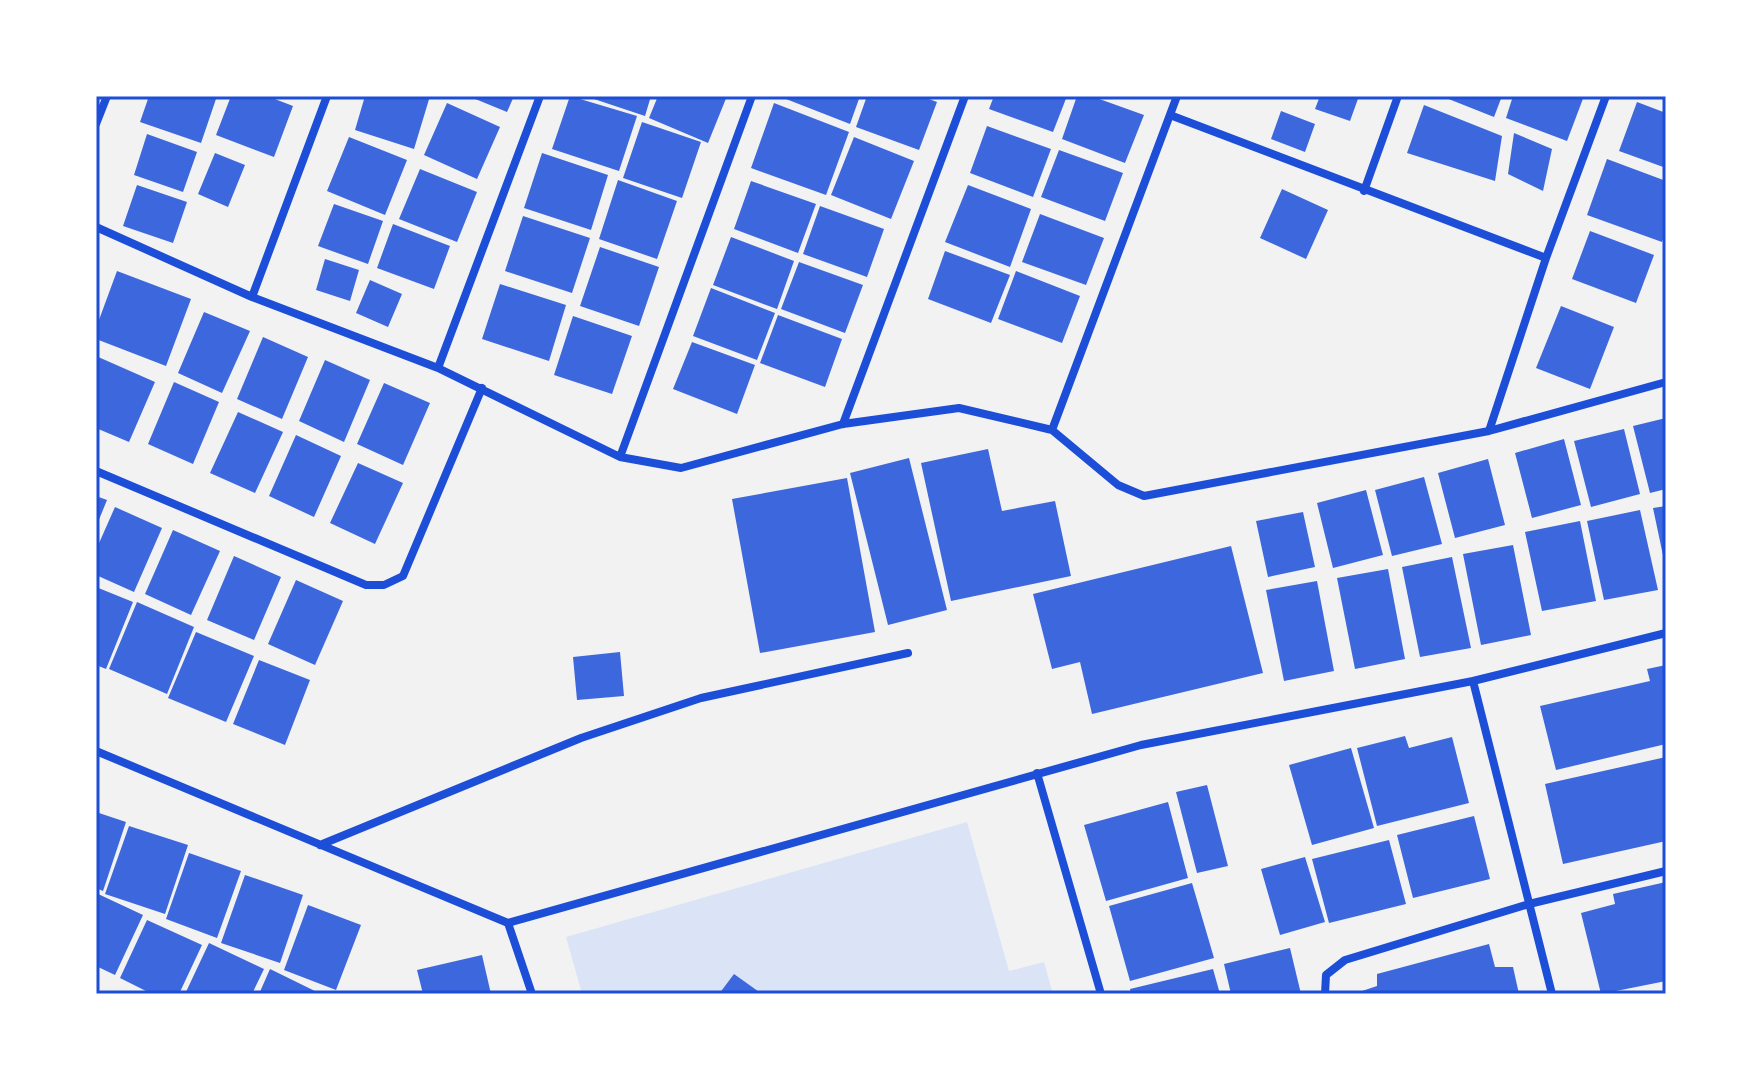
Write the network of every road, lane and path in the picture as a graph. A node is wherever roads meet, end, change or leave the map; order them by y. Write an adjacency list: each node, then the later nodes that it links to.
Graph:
1 (107, 96): 10 (street)
2 (327, 96): 14 (street)
3 (540, 96): 15 (street)
4 (752, 96): 21 (street)
5 (965, 96): 18 (street)
6 (1177, 96): 9 (street)
7 (1398, 96): 11 (street)
8 (1606, 96): 13 (street)
9 (1170, 115): 11 (street); 19 (street)
10 (96, 124)
11 (1364, 191): 13 (street)
12 (96, 227): 14 (street)
13 (1546, 258): 20 (street)
14 (252, 297): 15 (street)
15 (438, 368): 17 (street)
16 (1666, 382): 20 (street)
17 (482, 388): 21 (street); 22 (street)
18 (843, 424): 19 (street); 21 (street)
19 (1052, 430): 20 (street)
20 (1489, 431)
21 (620, 457)
22 (96, 471)
23 (1666, 633): 25 (street)
24 (908, 653): 28 (street)
25 (1473, 681): 27 (street); 30 (street)
26 (96, 751): 28 (street)
27 (1037, 773): 31 (street); 33 (street)
28 (320, 845): 31 (street)
29 (1666, 871): 30 (street)
30 (1529, 904): 34 (street); 35 (street)
31 (508, 923): 32 (street)
32 (532, 994)
33 (1101, 994)
34 (1325, 994)
35 (1552, 994)

